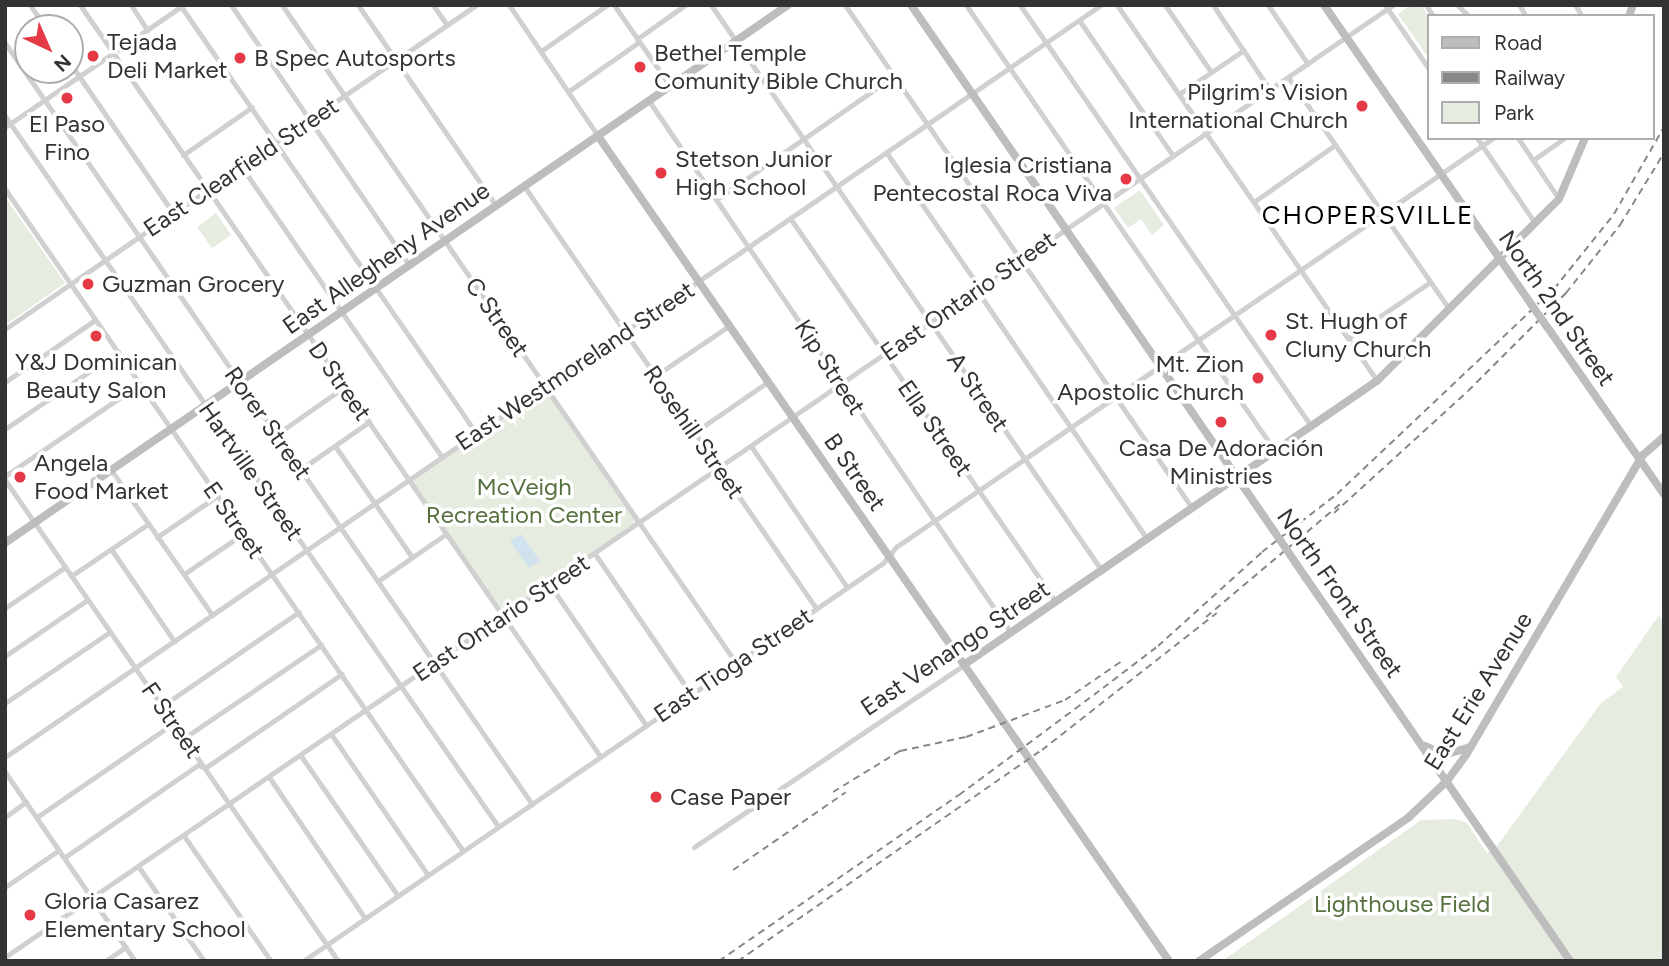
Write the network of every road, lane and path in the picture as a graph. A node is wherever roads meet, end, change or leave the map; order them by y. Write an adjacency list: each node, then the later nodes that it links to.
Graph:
1 (80, 5): 36 (street, D Street)
2 (131, 5): 28 (street)
3 (231, 5): 57 (street)
4 (282, 5): 52 (street, C Street)
5 (358, 5): 37 (street)
6 (433, 5): 27 (street)
7 (476, 5): 27 (street, East Clearfield Street)
8 (509, 5): 35 (street, B Street)
9 (607, 5): 35 (street)
10 (614, 5): 30 (street)
11 (685, 5): 30 (street)
12 (711, 5): 31 (street, A Street)
13 (788, 5): 31 (main road, East Allegheny Avenue)
14 (845, 5): 43 (street)
15 (911, 5): 50 (main road, North Front Street)
16 (966, 5): 40 (street)
17 (1020, 5): 32 (street)
18 (1101, 5): 26 (street, East Westmoreland Street)
19 (1117, 5): 51 (street)
20 (1165, 5): 41 (street)
21 (1213, 5): 34 (street)
22 (1268, 5): 38 (street)
23 (1324, 5): 29 (main road, North 2nd Street)
24 (181, 6): 28 (street); 55 (street)
25 (1389, 7): 29 (street, East Ontario Street); 39 (street)
26 (1079, 20): 32 (street, East Westmoreland Street); 73 (street)
27 (447, 25): 37 (street, East Clearfield Street)
28 (147, 30): 36 (street)
29 (1346, 38): 38 (street, East Ontario Street); 76 (main road, North 2nd Street)
30 (638, 40): 47 (street); 49 (street)
31 (736, 41): 47 (main road, East Allegheny Avenue); 62 (street, A Street)
32 (1046, 42): 40 (street, East Westmoreland Street); 77 (street)
33 (5, 43): 53 (street, Rorer Street)
34 (1244, 50): 41 (street); 48 (street)
35 (541, 51): 49 (street, B Street)
36 (113, 53): 42 (street); 72 (street, D Street)
37 (396, 60): 52 (street, East Clearfield Street); 86 (street)
38 (1308, 64): 44 (street, East Ontario Street)
39 (1428, 67)
40 (1009, 68): 50 (street, East Westmoreland Street); 85 (street)
41 (1212, 72): 51 (street)
42 (84, 73)
43 (894, 76): 58 (street); 62 (street)
44 (1288, 77): 48 (street, East Ontario Street); 69 (street)
45 (69, 84): 53 (street)
46 (84, 84): 87 (street)
47 (670, 86): 54 (main road, East Allegheny Avenue)
48 (1270, 90): 60 (street, East Ontario Street)
49 (569, 91): 61 (street, B Street)
50 (972, 94): 58 (street, East Westmoreland Street); 91 (main road, North Front Street)
51 (1179, 94): 60 (street)
52 (345, 96): 57 (street, East Clearfield Street); 93 (street, C Street)
53 (45, 100): 59 (street); 92 (street, Rorer Street)
54 (649, 101): 61 (main road, East Allegheny Avenue); 82 (street, Kip Street)
55 (252, 107): 68 (street); 72 (street)
56 (5, 116): 59 (street, Hartville Street)
57 (309, 120): 68 (street, East Clearfield Street); 98 (street)
58 (928, 124): 71 (street, East Westmoreland Street); 97 (street)
59 (8, 125): 96 (street, Hartville Street)
60 (1206, 133): 73 (street, East Ontario Street); 84 (street)
61 (598, 136): 78 (main road, East Allegheny Avenue); 100 (main road, B Street)
62 (803, 139): 79 (street, A Street); 82 (street)
63 (1478, 140): 70 (street)
64 (1490, 140): 70 (street, East Tioga Street)
65 (1519, 140): 74 (street)
66 (1561, 140): 74 (street)
67 (1583, 140): 83 (main road)
68 (276, 143): 75 (street, East Clearfield Street); 103 (street)
69 (1335, 145): 84 (street); 88 (street)
70 (1482, 145): 76 (street, East Tioga Street); 90 (street)
71 (886, 152): 79 (street, East Westmoreland Street); 104 (street)
72 (183, 155): 81 (street, D Street)
73 (1173, 156): 77 (street, East Ontario Street)
74 (1533, 160): 83 (street)
75 (242, 166): 81 (street, East Clearfield Street); 106 (street)
76 (1440, 174): 88 (street, East Tioga Street); 95 (main road, North 2nd Street)
77 (1141, 179): 85 (street, East Ontario Street); 107 (street)
78 (524, 186): 86 (main road, East Allegheny Avenue); 112 (street, Rosehill Street)
79 (836, 186): 89 (street, East Westmoreland Street); 109 (street, A Street)
80 (5, 189): 102 (street, E Street)
81 (208, 190): 87 (street, East Clearfield Street); 113 (street, D Street)
82 (717, 199): 94 (street, Kip Street)
83 (1559, 199): 90 (main road, East Venango Street)
84 (1255, 201): 99 (street)
85 (1104, 204): 91 (street, East Ontario Street); 115 (street)
86 (496, 206): 93 (main road, East Allegheny Avenue)
87 (173, 213): 92 (street, East Clearfield Street)
88 (1383, 214): 99 (street, East Tioga Street); 101 (street)
89 (790, 218): 94 (street, East Westmoreland Street); 117 (street, Ella Street)
90 (1535, 223): 95 (main road, East Venango Street)
91 (1066, 229): 97 (street, East Ontario Street); 118 (main road, North Front Street)
92 (139, 237): 96 (street, East Clearfield Street); 123 (street, Rorer Street)
93 (444, 241): 98 (main road, East Allegheny Avenue); 126 (street, C Street)
94 (749, 246): 100 (street, East Westmoreland Street); 125 (street, Kip Street)
95 (1499, 258): 105 (main road, East Venango Street); 145 (main road, North 2nd Street, bridge)
96 (105, 260): 102 (street, East Clearfield Street); 129 (street, Hartville Street)
97 (1021, 261): 104 (street, East Ontario Street); 128 (street)
98 (409, 265): 103 (main road, East Allegheny Avenue)
99 (1301, 270): 107 (street, East Tioga Street); 114 (street)
100 (699, 280): 110 (main road, B Street); 112 (street, East Westmoreland Street)
101 (1430, 282): 105 (street); 114 (street)
102 (71, 284): 108 (street, E Street); 111 (street, East Clearfield Street)
103 (376, 288): 106 (main road, East Allegheny Avenue); 137 (street)
104 (979, 290): 109 (street, East Ontario Street); 133 (street)
105 (1449, 309): 121 (main road, East Venango Street)
106 (342, 312): 113 (main road, East Allegheny Avenue); 143 (street)
107 (1235, 316): 115 (street, East Tioga Street); 132 (street)
108 (95, 320): 116 (street, E Street); 122 (street)
109 (930, 323): 117 (street, East Ontario Street); 144 (street, A Street)
110 (730, 325): 119 (street); 120 (main road, B Street)
111 (5, 328)
112 (625, 331): 119 (street, Rosehill Street); 126 (street, East Westmoreland Street)
113 (307, 335): 123 (main road, East Allegheny Avenue); 127 (street, D Street)
114 (1348, 338): 121 (street)
115 (1199, 341): 118 (street, East Tioga Street); 142 (street)
116 (118, 352): 124 (street, E Street); 134 (street)
117 (884, 354): 125 (street, East Ontario Street); 152 (street, Ella Street)
118 (1160, 366): 128 (street, East Tioga Street); 149 (main road, North Front Street)
119 (655, 376): 136 (street, Rosehill Street)
120 (769, 381): 130 (main road, B Street); 136 (street)
121 (1377, 381): 132 (main road, East Venango Street)
122 (5, 382)
123 (240, 383): 129 (main road, East Allegheny Avenue); 138 (street, Rorer Street)
124 (140, 384): 135 (street, E Street); 150 (street)
125 (841, 384): 130 (street, East Ontario Street); 157 (street, Kip Street)
126 (545, 386): 137 (street, East Westmoreland Street); 159 (street, C Street)
127 (344, 387): 131 (street, D Street); 138 (street)
128 (1116, 397): 133 (street, East Tioga Street); 156 (street)
129 (206, 406): 135 (main road, East Allegheny Avenue); 168 (street, Hartville Street)
130 (793, 417): 141 (street, East Ontario Street); 170 (main road, B Street)
131 (369, 422): 140 (street); 151 (street, D Street)
132 (1311, 426): 142 (main road, East Venango Street)
133 (1071, 428): 144 (street, East Tioga Street); 165 (street)
134 (5, 429)
135 (171, 429): 148 (main road, East Allegheny Avenue); 154 (street, E Street)
136 (695, 432): 146 (street, Rosehill Street)
137 (476, 433): 143 (street, East Westmoreland Street)
138 (277, 434): 147 (street, Rorer Street)
139 (1664, 437): 145 (main road, East Erie Avenue)
140 (335, 446): 147 (street); 155 (street)
141 (751, 446): 146 (street, East Ontario Street); 179 (street)
142 (1275, 451): 149 (main road, East Venango Street)
143 (442, 457): 151 (street, East Westmoreland Street)
144 (1024, 460): 152 (street, East Tioga Street); 173 (street, A Street)
145 (1640, 460): 153 (main road, North 2nd Street); 207 (main road, East Erie Avenue)
146 (719, 468): 159 (street, East Ontario Street); 183 (street, Rosehill Street)
147 (301, 469): 161 (street, Rorer Street)
148 (111, 470): 158 (main road, East Allegheny Avenue); 160 (street)
149 (1237, 477): 156 (main road, East Venango Street); 206 (main road, North Front Street, bridge)
150 (5, 478): 158 (street, F Street)
151 (409, 480): 155 (street, East Westmoreland Street); 163 (street, D Street)
152 (978, 491): 157 (street, East Tioga Street); 181 (street, Ella Street)
153 (1664, 494)
154 (217, 496): 162 (street, E Street); 164 (street)
155 (373, 503): 161 (street, East Westmoreland Street); 171 (street)
156 (1192, 508): 165 (main road, East Venango Street)
157 (934, 522): 170 (street, East Tioga Street); 188 (street, Kip Street)
158 (34, 523): 166 (main road, East Allegheny Avenue); 172 (street, F Street)
159 (639, 523): 169 (street, East Ontario Street); 193 (street, C Street)
160 (148, 524): 164 (street); 167 (street)
161 (340, 527): 168 (street, East Westmoreland Street); 177 (street, Rorer Street)
162 (244, 533): 174 (street); 175 (street, E Street)
163 (446, 534): 171 (street); 186 (street, D Street)
164 (157, 537): 174 (street)
165 (1147, 539): 173 (main road, East Venango Street)
166 (5, 543)
167 (111, 549): 176 (street); 189 (street)
168 (307, 551): 175 (street, East Westmoreland Street); 197 (street, Hartville Street)
169 (595, 554): 178 (street, East Ontario Street); 198 (street)
170 (889, 555): 179 (street, East Tioga Street); 194 (main road, B Street)
171 (412, 557): 177 (street)
172 (65, 567): 176 (street, F Street); 182 (street)
173 (1101, 571): 181 (main road, East Venango Street)
174 (184, 574): 185 (street)
175 (272, 574): 184 (street, E Street); 185 (street, East Westmoreland Street)
176 (71, 576): 180 (street, F Street)
177 (378, 581): 192 (street, Rorer Street)
178 (550, 585): 186 (street, East Ontario Street); 203 (street)
179 (847, 587): 183 (street, East Tioga Street)
180 (87, 600): 187 (street, F Street); 191 (street)
181 (1056, 602): 188 (main road, East Venango Street)
182 (5, 608)
183 (816, 608): 193 (street, East Tioga Street)
184 (299, 612): 190 (street, E Street); 200 (street)
185 (212, 615): 189 (street, East Westmoreland Street)
186 (503, 617): 192 (street, East Ontario Street); 209 (street, D Street)
187 (110, 632): 195 (street, F Street); 199 (street)
188 (1011, 633): 194 (main road, East Venango Street)
189 (174, 641): 195 (street, East Westmoreland Street)
190 (321, 645): 196 (street, E Street); 205 (street)
191 (5, 656)
192 (435, 663): 197 (street, East Ontario Street); 217 (street, Rorer Street)
193 (736, 663): 198 (street, East Tioga Street)
194 (965, 664): 222 (street, East Venango Street); 242 (main road, B Street)
195 (136, 668): 200 (street, F Street); 210 (street, East Westmoreland Street)
196 (342, 674): 201 (street, E Street); 211 (street)
197 (401, 687): 201 (street, East Ontario Street); 220 (street, Hartville Street)
198 (691, 694): 203 (street, East Tioga Street)
199 (5, 703)
200 (162, 706): 202 (street, F Street)
201 (367, 709): 204 (street, East Ontario Street); 224 (street, E Street)
202 (174, 723): 205 (street, F Street); 219 (street)
203 (646, 724): 209 (street, East Tioga Street)
204 (331, 734): 208 (street, East Ontario Street); 227 (street)
205 (184, 738): 211 (street, F Street)
206 (1420, 742): 207 (main road); 214 (main road, North Front Street)
207 (1471, 747): 214 (main road, East Erie Avenue)
208 (301, 756): 213 (street, East Ontario Street); 229 (street)
209 (600, 756): 217 (street, East Tioga Street)
210 (5, 757)
211 (205, 768): 216 (street, F Street); 225 (street)
212 (5, 772): 215 (street)
213 (269, 777): 216 (street, East Ontario Street); 231 (street)
214 (1447, 781): 232 (main road, East Erie Avenue); 245 (main road, North Front Street)
215 (26, 802): 218 (street); 219 (street)
216 (229, 804): 221 (street, East Ontario Street); 233 (street, F Street)
217 (532, 804): 220 (street, East Tioga Street)
218 (5, 817)
219 (37, 817): 223 (street)
220 (498, 826): 224 (street, East Tioga Street)
221 (184, 836): 226 (street, East Ontario Street); 239 (street)
222 (694, 847)
223 (59, 850): 225 (street); 228 (street)
224 (463, 851): 227 (street, East Tioga Street)
225 (65, 857): 230 (street)
226 (138, 866): 230 (street, East Ontario Street); 238 (street)
227 (428, 875): 229 (street, East Tioga Street)
228 (5, 887)
229 (398, 896): 231 (street, East Tioga Street)
230 (92, 898): 234 (street); 235 (street, East Ontario Street)
231 (365, 918): 233 (street, East Tioga Street)
232 (1228, 941): 243 (main road, East Erie Avenue); 244 (main road)
233 (327, 944): 240 (street, East Tioga Street); 241 (street, F Street)
234 (126, 947): 236 (street); 237 (street)
235 (5, 957)
236 (105, 961)
237 (135, 961)
238 (204, 961)
239 (271, 961)
240 (303, 961)
241 (338, 961)
242 (1168, 961)
243 (1199, 961)
244 (1212, 961)
245 (1570, 961)

